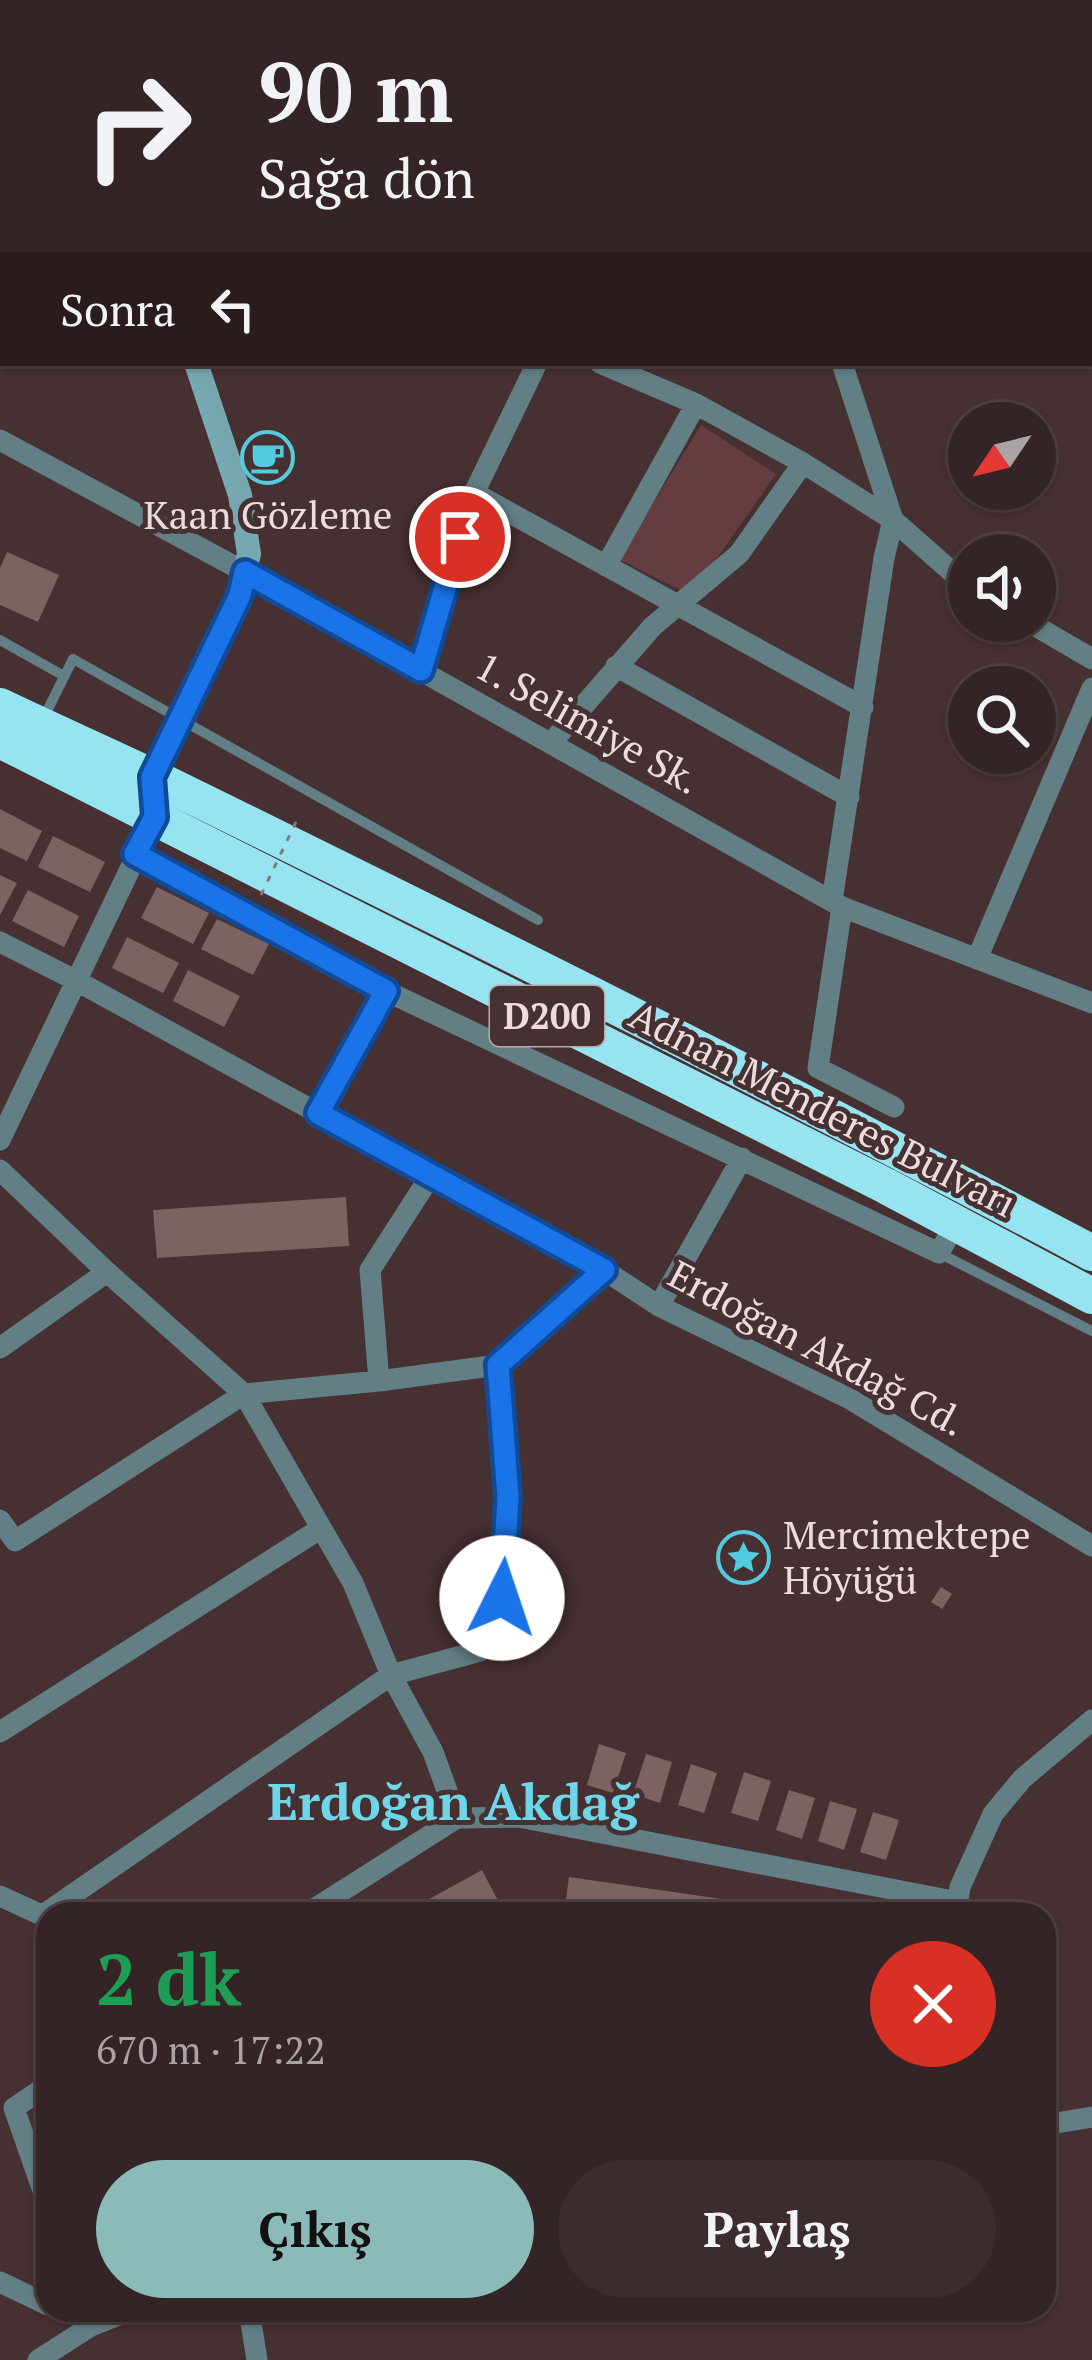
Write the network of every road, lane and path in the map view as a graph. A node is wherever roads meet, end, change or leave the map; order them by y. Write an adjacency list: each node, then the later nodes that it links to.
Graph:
1 (192, 366): 12 (street)
2 (536, 366): 8 (street)
3 (607, 366): 5 (street)
4 (843, 366): 9 (street)
5 (696, 404): 7 (street); 10 (street)
6 (0, 440): 12 (street, 1. Selimiye Sk.)
7 (803, 463): 9 (street); 13 (street)
8 (474, 493): 10 (street); 18 (street)
9 (893, 520): 11 (street); 22 (street)
10 (606, 566): 13 (street)
11 (948, 568)
12 (245, 572): 18 (street, 1. Selimiye Sk.); 23 (street)
13 (678, 605): 17 (street); 22 (street)
14 (1056, 636): 16 (street)
15 (0, 640): 19 (lane)
16 (1089, 654)
17 (616, 666): 26 (street); 28 (street)
18 (421, 670): 26 (street, 1. Selimiye Sk.)
19 (64, 676): 23 (lane); 24 (lane)
20 (1092, 688): 36 (street)
21 (0, 706): 24 (highway, Adnan Menderes Bulvarı / D200)
22 (863, 707): 28 (street)
23 (180, 719): 27 (street); 34 (lane)
24 (40, 725): 27 (highway, Adnan Menderes Bulvarı / D200)
25 (0, 740): 29 (highway, Adnan Menderes Bulvarı / D200)
26 (550, 743): 33 (street, 1. Selimiye Sk.)
27 (152, 777): 29 (street); 47 (highway, Adnan Menderes Bulvarı / D200)
28 (849, 796): 33 (street)
29 (155, 817): 31 (street); 46 (highway, Adnan Menderes Bulvarı / D200)
30 (296, 822): 32 (path, bridge)
31 (135, 854): 37 (street); 38 (street)
32 (261, 895)
33 (837, 904): 36 (street, 1. Selimiye Sk.); 40 (street)
34 (538, 920)
35 (0, 942): 37 (street, Erdoğan Akdağ Cd.)
36 (977, 959): 39 (street, 1. Selimiye Sk.)
37 (76, 980): 41 (street, Erdoğan Akdağ Cd.); 42 (street)
38 (386, 991): 41 (street); 43 (street)
39 (1092, 1003)
40 (894, 1107)
41 (318, 1113): 45 (street, Erdoğan Akdağ Cd.)
42 (0, 1139)
43 (742, 1158): 46 (street); 51 (street)
44 (0, 1170): 49 (street)
45 (431, 1175): 48 (street, Erdoğan Akdağ Cd.); 55 (street)
46 (948, 1238): 50 (highway, Adnan Menderes Bulvarı / D200); 52 (lane)
47 (1092, 1253)
48 (604, 1270): 51 (street, Erdoğan Akdağ Cd.); 54 (street)
49 (107, 1272): 53 (street); 56 (street)
50 (1092, 1296)
51 (659, 1306): 60 (street, Erdoğan Akdağ Cd.)
52 (1092, 1331)
53 (0, 1348)
54 (498, 1365): 55 (street); 61 (street)
55 (379, 1381): 56 (street)
56 (244, 1394): 58 (street); 59 (street)
57 (0, 1520): 59 (street)
58 (320, 1529): 61 (street); 63 (street)
59 (8, 1546)
60 (1092, 1546)
61 (391, 1676): 64 (street); 66 (street)
62 (1092, 1720): 69 (street)
63 (0, 1732)
64 (457, 1818): 67 (street); 68 (street)
65 (0, 1896): 70 (street)
66 (65, 1902)
67 (325, 1902)
68 (928, 1902)
69 (958, 1902)
70 (36, 1912)
71 (36, 2090): 72 (street)
72 (7, 2103): 75 (street)
73 (1092, 2117): 74 (street)
74 (1056, 2124)
75 (36, 2175)
76 (0, 2282): 77 (street)
77 (36, 2299)
78 (83, 2322): 80 (street)
79 (251, 2322): 81 (street)
80 (38, 2360)
81 (257, 2360)

